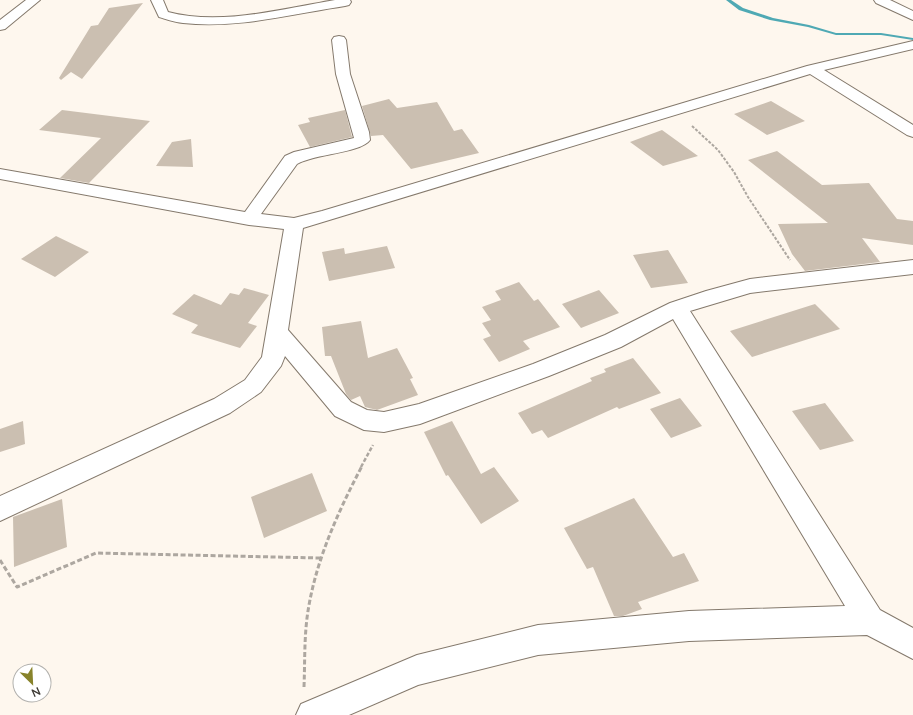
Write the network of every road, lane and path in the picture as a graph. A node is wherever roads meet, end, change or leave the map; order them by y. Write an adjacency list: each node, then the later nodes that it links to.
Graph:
1 (34, 0): 6 (street)
2 (157, 0): 4 (street)
3 (880, 0): 5 (street)
4 (345, 2)
5 (913, 16)
6 (0, 26)
7 (339, 40): 13 (street)
8 (905, 47): 9 (street)
9 (812, 69): 10 (street); 11 (street)
10 (674, 109): 14 (street); 16 (path)
11 (913, 132)
12 (0, 174): 13 (street)
13 (249, 219): 14 (street)
14 (294, 224): 18 (street)
15 (913, 267): 16 (street)
16 (803, 280): 17 (street)
17 (677, 308): 19 (street); 23 (street)
18 (277, 332): 19 (street); 20 (street)
19 (384, 422): 21 (path)
20 (0, 509)
21 (320, 558): 22 (path); 25 (path)
22 (0, 560)
23 (870, 620): 24 (street); 25 (street)
24 (913, 644)
25 (308, 704)

